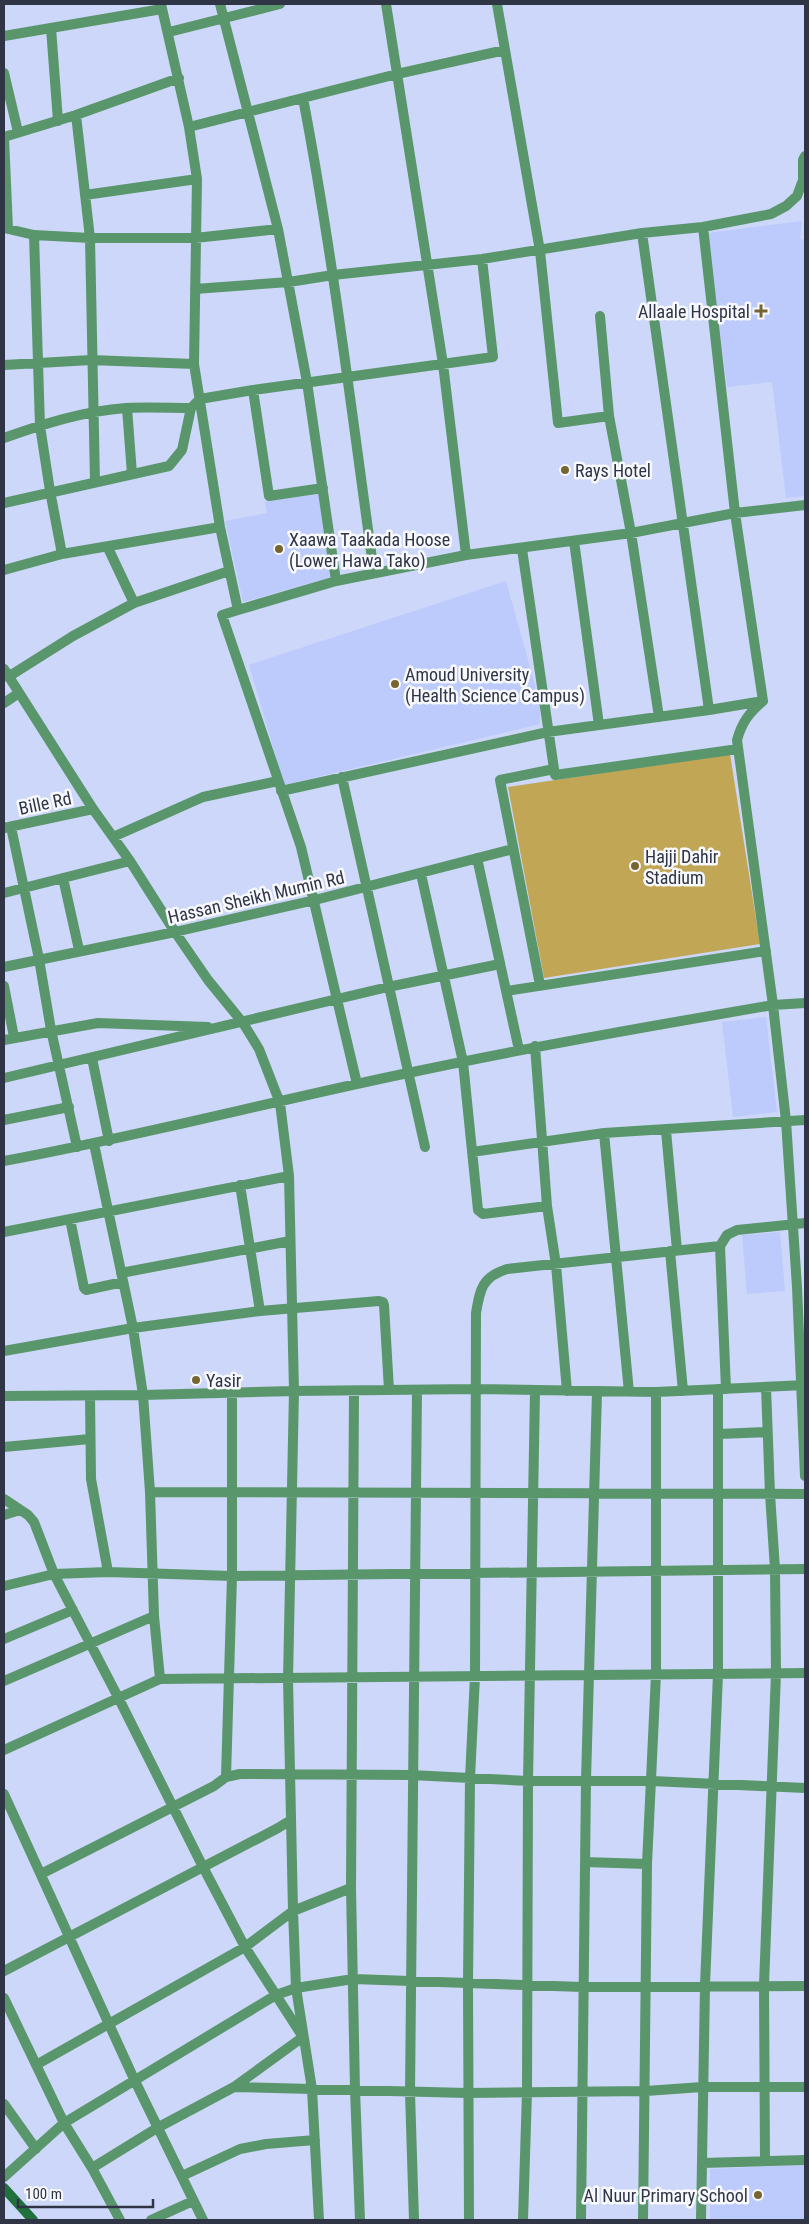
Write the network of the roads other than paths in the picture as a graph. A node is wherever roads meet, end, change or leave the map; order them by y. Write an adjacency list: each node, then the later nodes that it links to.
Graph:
1 (220, 4): 6 (street)
2 (280, 4): 6 (street)
3 (386, 4): 12 (street)
4 (497, 4): 10 (street)
5 (161, 6): 7 (street); 8 (street)
6 (224, 18): 8 (street); 15 (street)
7 (51, 28): 9 (street); 17 (street)
8 (169, 32): 13 (street)
9 (4, 36)
10 (505, 50): 12 (street); 31 (street)
11 (4, 73): 19 (street)
12 (397, 74): 14 (street); 33 (street)
13 (179, 78): 16 (street); 18 (street)
14 (303, 98): 15 (street); 34 (street)
15 (249, 112): 18 (street); 26 (street)
16 (76, 115): 17 (street); 23 (street)
17 (58, 121): 19 (street)
18 (189, 127): 22 (street)
19 (18, 132): 20 (street)
20 (4, 137): 25 (street)
21 (805, 156): 24 (street)
22 (197, 179): 23 (street); 30 (street)
23 (85, 195): 29 (street)
24 (703, 227): 27 (street); 59 (street)
25 (6, 229): 28 (street)
26 (278, 230): 30 (street); 35 (street)
27 (642, 233): 31 (street); 60 (street)
28 (34, 235): 29 (street); 39 (street)
29 (90, 238): 30 (street); 38 (street)
30 (195, 238): 36 (street)
31 (540, 251): 32 (street); 50 (street)
32 (482, 259): 33 (street); 41 (street)
33 (427, 265): 34 (street); 41 (street)
34 (333, 274): 35 (street); 43 (street)
35 (289, 282): 36 (street); 44 (street)
36 (195, 289): 40 (street)
37 (600, 316): 50 (street)
38 (91, 360): 39 (street); 40 (street); 49 (street)
39 (39, 363): 42 (street); 51 (street)
40 (194, 364): 46 (street)
41 (443, 364): 43 (street); 67 (street)
42 (4, 365)
43 (347, 376): 44 (street); 70 (street)
44 (307, 382): 45 (street); 55 (street)
45 (253, 390): 46 (street); 55 (street)
46 (200, 399): 48 (street); 61 (street)
47 (126, 408): 48 (street); 49 (street); 53 (street)
48 (191, 408): 53 (street)
49 (92, 413): 51 (street); 54 (street)
50 (609, 416): 62 (street)
51 (40, 426): 52 (street); 56 (street)
52 (4, 438)
53 (132, 474): 54 (street)
54 (95, 482): 56 (street)
55 (323, 488): 71 (street)
56 (50, 491): 57 (street); 66 (street)
57 (4, 503)
58 (805, 505): 59 (street)
59 (735, 513): 60 (street); 76 (street)
60 (682, 523): 62 (street); 78 (street)
61 (220, 527): 64 (street); 69 (street)
62 (631, 533): 63 (street); 79 (street)
63 (574, 541): 65 (street); 80 (street)
64 (108, 548): 66 (street); 72 (street)
65 (522, 549): 67 (street); 81 (street)
66 (62, 554): 68 (street)
67 (466, 556): 70 (street)
68 (4, 570)
69 (229, 571): 72 (street); 73 (street)
70 (374, 574): 71 (street)
71 (336, 581): 73 (street)
72 (134, 603): 74 (street)
73 (238, 610): 85 (street)
74 (6, 673): 75 (street)
75 (19, 693): 77 (street); 87 (street)
76 (763, 701): 78 (street); 82 (street)
77 (4, 704)
78 (709, 710): 79 (street)
79 (659, 717): 80 (street)
80 (599, 725): 81 (street)
81 (548, 732): 83 (street); 84 (street)
82 (738, 749): 83 (street); 101 (street)
83 (554, 769): 90 (street)
84 (342, 777): 86 (street); 96 (street)
85 (278, 780): 86 (street); 89 (street)
86 (281, 791): 98 (street)
87 (93, 809): 88 (street, Bille Rd); 89 (street)
88 (7, 828): 95 (street)
89 (113, 837): 92 (street)
90 (513, 849): 91 (street, Hassan Sheikh Mumin Rd); 106 (street)
91 (477, 858): 93 (street, Hassan Sheikh Mumin Rd); 103 (street)
92 (130, 861): 94 (street); 99 (street)
93 (421, 874): 96 (street, Hassan Sheikh Mumin Rd); 105 (street)
94 (63, 878): 95 (street); 100 (street)
95 (24, 888): 97 (street); 102 (street)
96 (366, 888): 98 (street, Hassan Sheikh Mumin Rd); 108 (street)
97 (4, 893)
98 (315, 900): 99 (street, Hassan Sheikh Mumin Rd); 110 (street)
99 (175, 932): 100 (street, Hassan Sheikh Mumin Rd); 113 (street)
100 (79, 950): 102 (street, Hassan Sheikh Mumin Rd)
101 (766, 951): 106 (street); 112 (street)
102 (39, 959): 104 (street, Hassan Sheikh Mumin Rd); 115 (street)
103 (500, 964): 105 (street); 109 (street)
104 (4, 967)
105 (444, 975): 108 (street); 120 (street)
106 (540, 985): 109 (street)
107 (4, 986): 116 (street)
108 (388, 987): 110 (street); 122 (street)
109 (506, 991): 118 (street)
110 (337, 1001): 113 (street); 124 (street)
111 (805, 1003): 112 (street)
112 (773, 1005): 117 (street); 129 (street)
113 (243, 1023): 114 (street); 125 (street)
114 (221, 1028): 115 (street); 119 (street)
115 (51, 1030): 116 (street); 121 (street)
116 (9, 1038)
117 (535, 1046): 118 (street); 133 (street)
118 (519, 1050): 120 (street)
119 (92, 1058): 121 (street); 132 (street)
120 (463, 1062): 122 (street); 137 (street)
121 (59, 1066): 123 (street); 126 (street)
122 (409, 1072): 124 (street); 136 (street)
123 (4, 1078)
124 (357, 1084): 125 (street)
125 (280, 1102): 132 (street); 139 (street)
126 (69, 1106): 127 (street); 135 (street)
127 (4, 1120)
128 (805, 1120): 129 (street)
129 (786, 1121): 130 (street); 145 (street)
130 (666, 1131): 131 (street); 150 (street)
131 (604, 1134): 133 (street); 151 (street)
132 (109, 1141): 134 (street)
133 (542, 1142): 137 (street); 141 (street)
134 (94, 1144): 135 (street); 142 (street)
135 (77, 1147): 138 (street)
136 (425, 1147)
137 (472, 1152): 141 (street)
138 (4, 1161)
139 (288, 1176): 140 (street); 147 (street)
140 (240, 1185): 142 (street); 149 (street)
141 (547, 1206): 152 (street)
142 (108, 1211): 143 (street); 153 (street)
143 (70, 1219): 146 (street); 153 (street)
144 (805, 1223): 145 (street)
145 (792, 1225): 148 (street); 154 (street)
146 (4, 1232)
147 (290, 1241): 149 (street); 155 (street)
148 (720, 1246): 150 (street); 161 (street)
149 (250, 1248): 153 (street); 156 (street)
150 (674, 1251): 151 (street); 169 (street)
151 (616, 1258): 152 (street); 172 (street)
152 (556, 1265): 164 (street); 168 (street)
153 (122, 1277): 157 (street)
154 (801, 1287): 159 (street)
155 (291, 1308): 156 (street); 162 (street); 165 (street)
156 (260, 1311): 157 (street)
157 (133, 1328): 158 (street); 176 (street)
158 (4, 1351)
159 (804, 1385): 160 (street); 181 (street)
160 (766, 1387): 161 (street); 177 (street)
161 (722, 1389): 169 (street); 178 (street)
162 (389, 1390): 163 (street); 166 (street)
163 (417, 1390): 164 (street); 186 (street)
164 (476, 1390): 167 (street); 187 (street)
165 (294, 1391): 166 (street); 170 (street); 184 (street)
166 (354, 1391): 185 (street)
167 (535, 1391): 168 (street); 188 (street)
168 (567, 1391): 171 (street)
169 (683, 1391): 173 (street)
170 (232, 1392): 176 (street); 183 (street)
171 (597, 1392): 172 (street); 189 (street)
172 (629, 1392): 173 (street)
173 (656, 1392): 190 (street)
174 (4, 1396): 175 (street)
175 (90, 1396): 176 (street); 179 (street)
176 (143, 1396): 182 (street)
177 (767, 1432): 178 (street); 192 (street)
178 (719, 1434): 191 (street)
179 (90, 1439): 180 (street); 201 (street)
180 (4, 1447)
181 (805, 1476)
182 (150, 1492): 183 (street); 203 (street)
183 (233, 1492): 184 (street); 210 (street)
184 (293, 1493): 185 (street); 208 (street)
185 (352, 1493): 186 (street); 209 (street)
186 (416, 1493): 187 (street); 206 (street)
187 (476, 1493): 188 (street); 207 (street)
188 (534, 1493): 189 (street); 204 (street)
189 (596, 1494): 190 (street); 202 (street)
190 (656, 1494): 191 (street); 199 (street)
191 (718, 1494): 192 (street); 200 (street)
192 (770, 1494): 193 (street); 197 (street)
193 (805, 1494)
194 (4, 1499): 195 (street)
195 (20, 1510): 196 (street); 205 (street)
196 (4, 1516)
197 (775, 1569): 198 (street); 200 (street); 217 (street)
198 (805, 1569)
199 (658, 1571): 200 (street); 202 (street); 218 (street)
200 (719, 1571): 219 (street)
201 (108, 1572): 203 (street); 205 (street)
202 (592, 1572): 204 (street); 220 (street)
203 (153, 1573): 210 (street); 213 (street)
204 (532, 1573): 207 (street); 222 (street)
205 (54, 1574): 211 (street); 212 (street)
206 (415, 1574): 207 (street); 209 (street); 223 (street)
207 (476, 1574): 221 (street)
208 (290, 1575): 209 (street); 210 (street); 227 (street)
209 (352, 1575): 225 (street)
210 (232, 1576): 224 (street)
211 (4, 1586)
212 (73, 1610): 214 (street); 215 (street)
213 (154, 1616): 215 (street); 226 (street)
214 (4, 1639)
215 (89, 1643): 228 (street); 229 (street)
216 (805, 1672): 217 (street)
217 (776, 1673): 219 (street); 240 (street)
218 (656, 1674): 219 (street); 220 (street); 238 (street)
219 (718, 1674): 239 (street)
220 (590, 1675): 222 (street); 236 (street)
221 (475, 1676): 222 (street); 223 (street); 235 (street)
222 (531, 1676): 237 (street)
223 (412, 1677): 225 (street); 231 (street)
224 (228, 1678): 226 (street); 227 (street); 234 (street)
225 (353, 1678): 227 (street); 233 (street)
226 (160, 1679): 229 (street)
227 (288, 1679): 232 (street)
228 (4, 1681)
229 (119, 1699): 230 (street); 243 (street)
230 (4, 1750)
231 (412, 1775): 233 (street); 235 (street); 255 (street)
232 (290, 1776): 233 (street); 234 (street); 244 (street)
233 (351, 1776): 249 (street)
234 (226, 1777): 243 (street)
235 (470, 1778): 237 (street); 256 (street)
236 (586, 1780): 237 (street); 238 (street); 245 (street)
237 (528, 1781): 258 (street)
238 (652, 1781): 239 (street); 246 (street)
239 (713, 1784): 240 (street); 259 (street)
240 (772, 1787): 241 (street); 257 (street)
241 (805, 1788)
242 (4, 1794): 248 (street)
243 (173, 1807): 247 (street); 248 (street)
244 (291, 1820): 247 (street); 250 (street)
245 (585, 1862): 246 (street); 262 (street)
246 (647, 1864): 260 (street)
247 (203, 1867): 251 (street); 252 (street)
248 (41, 1874): 251 (street)
249 (351, 1888): 250 (street); 254 (street)
250 (293, 1911): 252 (street); 263 (street)
251 (69, 1935): 253 (street); 266 (street)
252 (245, 1947): 264 (street); 266 (street)
253 (4, 1971)
254 (353, 1979): 255 (street); 263 (street); 275 (street)
255 (411, 1982): 256 (street); 279 (street)
256 (468, 1984): 258 (street); 280 (street)
257 (764, 1984): 259 (street); 261 (street); 273 (street)
258 (527, 1985): 262 (street); 277 (street)
259 (705, 1985): 260 (street); 271 (street)
260 (647, 1986): 262 (street); 276 (street)
261 (805, 1986)
262 (583, 1987): 278 (street)
263 (296, 1988): 264 (street); 267 (street)
264 (276, 1995): 267 (street); 269 (street)
265 (4, 1998): 268 (street)
266 (109, 2025): 268 (street); 269 (street)
267 (303, 2037): 270 (street); 274 (street)
268 (36, 2065): 282 (street)
269 (134, 2079): 282 (street); 283 (street)
270 (234, 2087): 274 (street); 283 (street)
271 (702, 2087): 273 (street); 276 (street); 288 (street)
272 (805, 2087): 273 (street)
273 (765, 2088): 287 (street)
274 (312, 2089): 275 (street); 284 (street)
275 (355, 2090): 279 (street); 299 (street)
276 (646, 2091): 278 (street); 304 (street)
277 (527, 2092): 278 (street); 280 (street); 302 (street)
278 (583, 2092): 303 (street)
279 (410, 2093): 280 (street); 300 (street)
280 (467, 2094): 301 (street)
281 (4, 2104): 285 (street)
282 (64, 2122): 285 (street); 289 (street)
283 (157, 2128): 289 (street); 290 (street)
284 (315, 2140): 290 (street); 298 (street)
285 (36, 2148): 291 (street)
286 (805, 2160): 287 (street)
287 (765, 2161): 288 (street)
288 (702, 2163): 305 (street)
289 (92, 2168): 295 (street)
290 (182, 2176): 293 (street)
291 (4, 2177)
292 (4, 2188): 294 (street)
293 (193, 2201): 296 (street); 297 (street)
294 (33, 2220)
295 (120, 2220)
296 (150, 2220)
297 (202, 2220)
298 (319, 2220)
299 (360, 2220)
300 (414, 2220)
301 (469, 2220)
302 (523, 2220)
303 (581, 2220)
304 (643, 2220)
305 (701, 2220)

